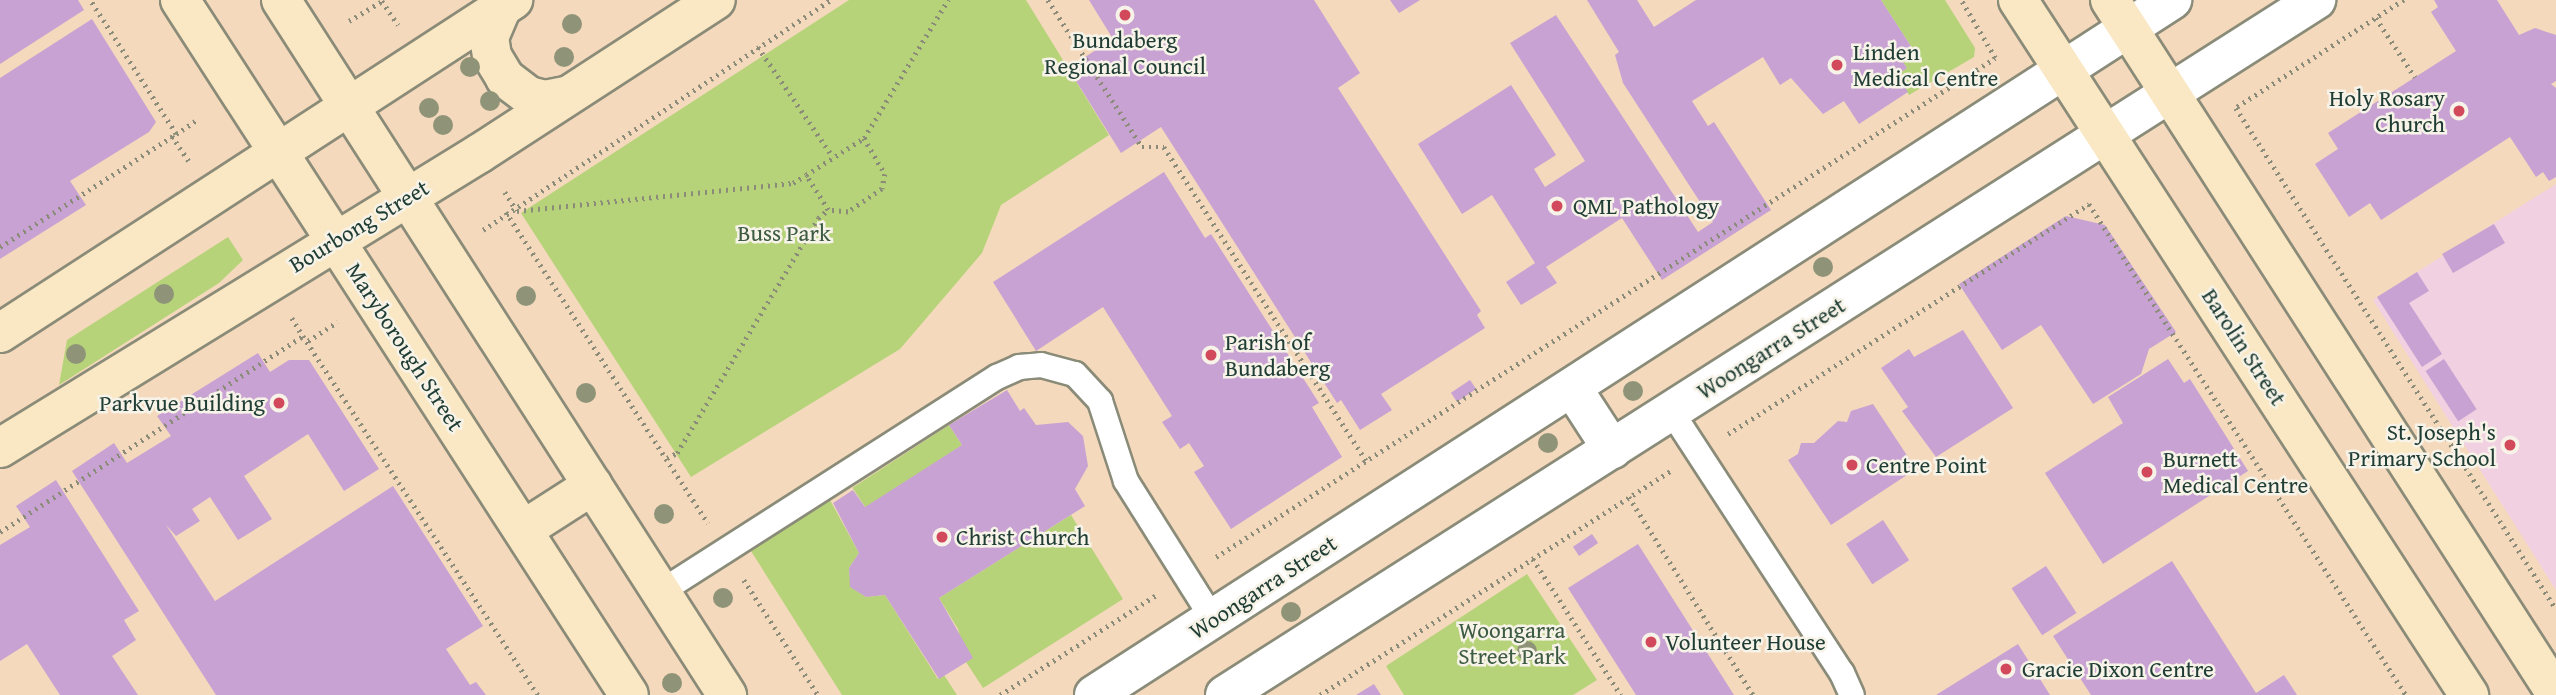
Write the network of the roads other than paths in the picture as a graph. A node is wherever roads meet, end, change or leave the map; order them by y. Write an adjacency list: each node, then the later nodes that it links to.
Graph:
1 (180, 0): 14 (main road, Maryborough Street)
2 (281, 0): 12 (main road)
3 (716, 0): 11 (main road, Bourbong Street)
4 (2018, 0): 9 (main road, Barolin Street)
5 (2172, 0): 8 (street, Woongarra Street)
6 (2316, 0): 10 (street, Woongarra Street)
7 (507, 3): 11 (main road); 12 (main road)
8 (2120, 14): 9 (street, Woongarra Street); 10 (main road)
9 (2063, 71): 13 (main road, Barolin Street); 18 (street, Woongarra Street)
10 (2170, 93): 13 (street, Woongarra Street); 26 (main road)
11 (566, 96): 15 (main road, Bourbong Street)
12 (349, 107): 14 (main road); 15 (main road)
13 (2106, 135): 19 (street, Woongarra Street); 32 (main road, Barolin Street)
14 (279, 154): 16 (main road, Maryborough Street); 17 (main road)
15 (409, 196): 16 (main road, Bourbong Street); 22 (main road)
16 (335, 240): 20 (main road, Bourbong Street); 23 (main road, Maryborough Street)
17 (0, 333)
18 (1573, 388): 21 (street); 25 (street, Woongarra Street)
19 (1671, 411): 21 (street, Woongarra Street); 31 (lane)
20 (0, 448)
21 (1612, 449): 30 (street, Woongarra Street)
22 (593, 485): 23 (main road); 24 (main road)
23 (523, 530): 27 (main road, Maryborough Street)
24 (662, 591): 25 (lane); 28 (main road)
25 (1213, 619): 29 (street, Woongarra Street)
26 (2556, 694)
27 (629, 695)
28 (727, 695)
29 (1094, 695)
30 (1225, 695)
31 (1852, 695)
32 (2469, 695)

